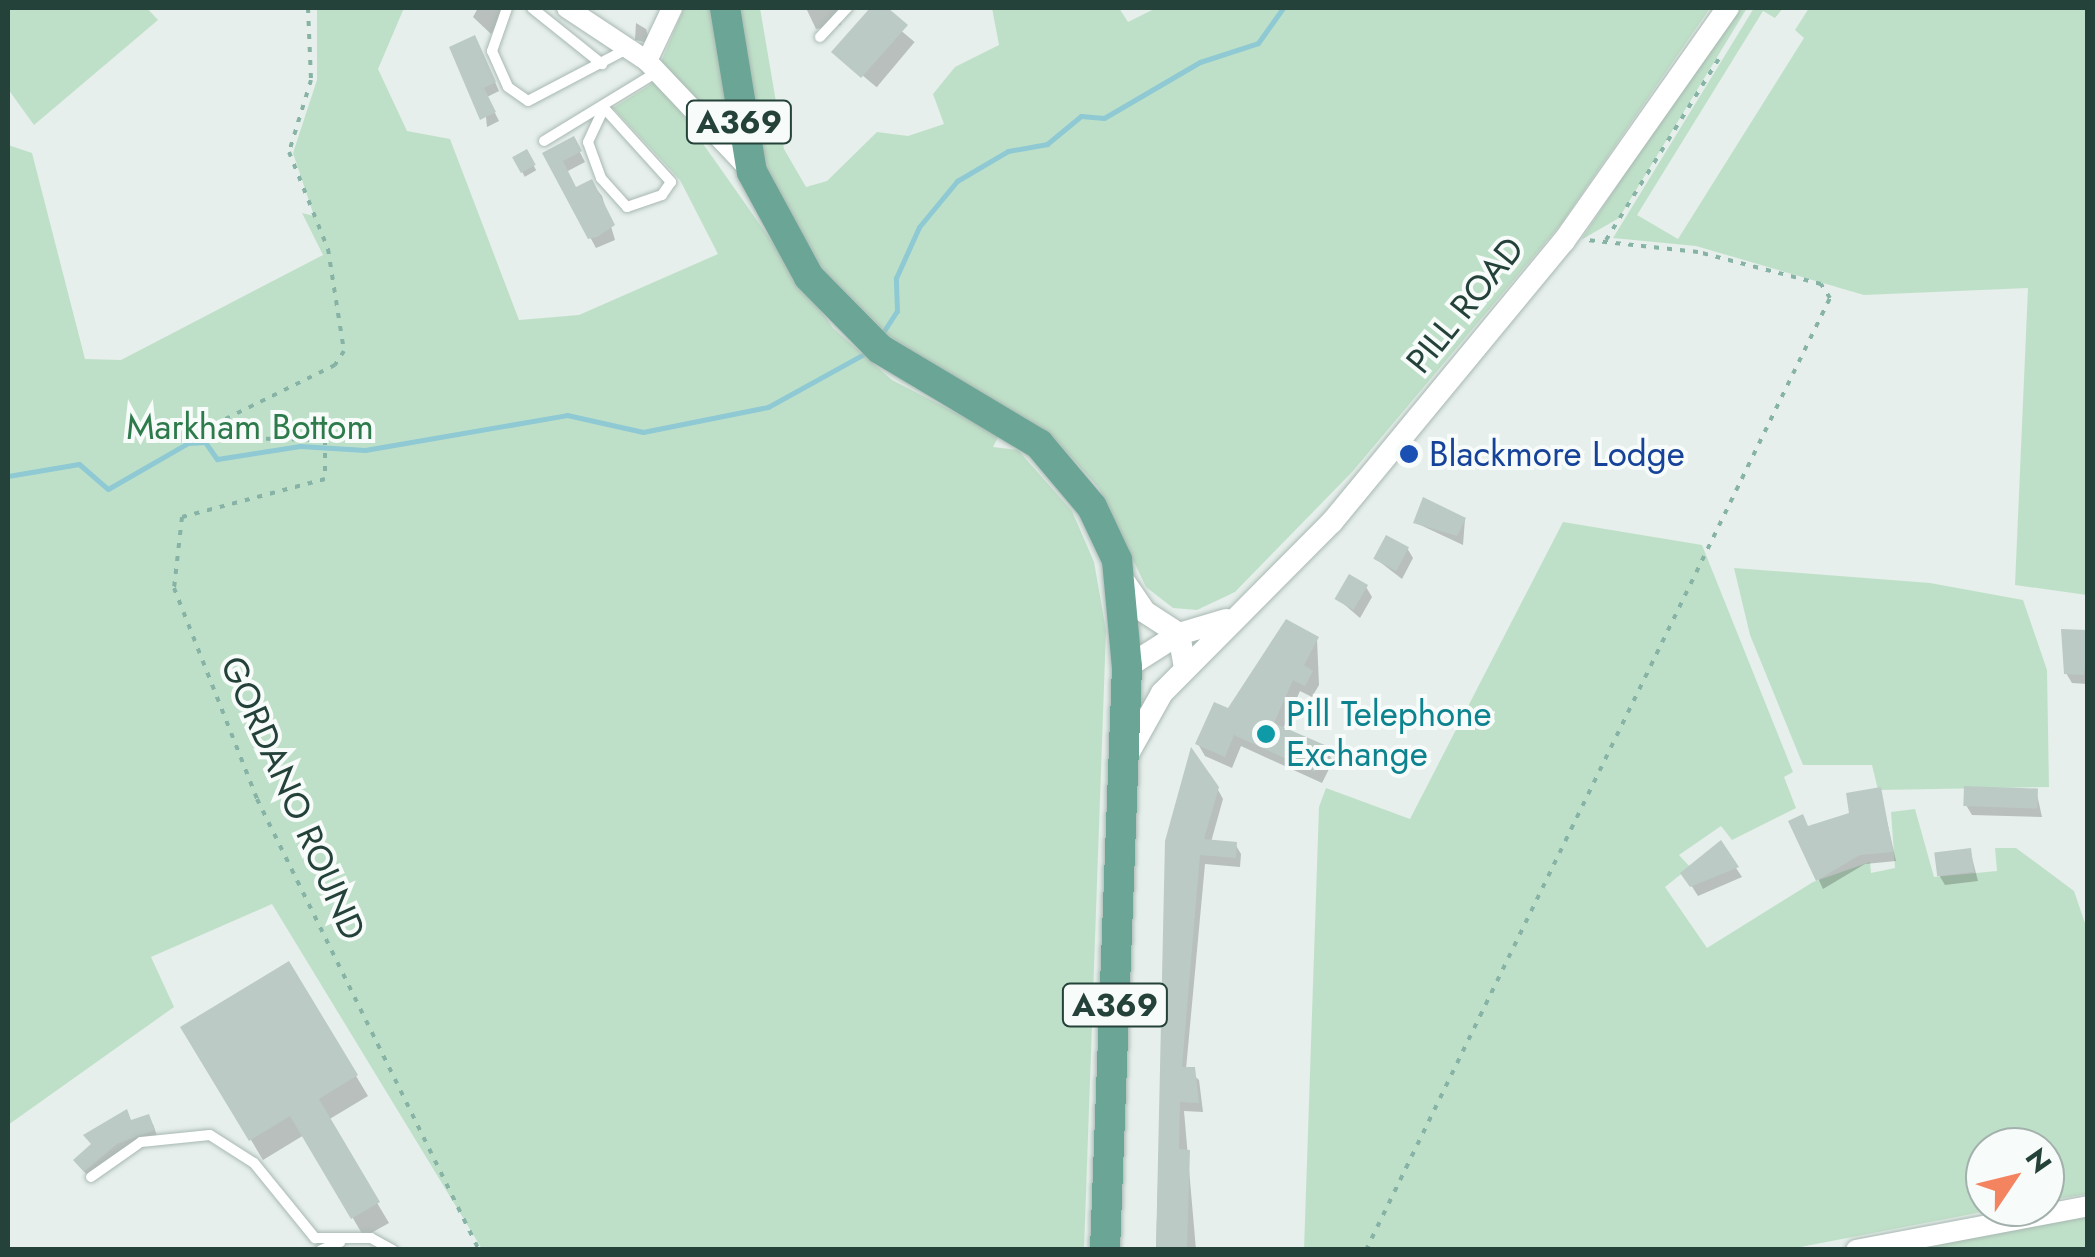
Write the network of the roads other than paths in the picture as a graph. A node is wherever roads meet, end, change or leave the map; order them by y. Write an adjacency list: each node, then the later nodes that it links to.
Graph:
1 (506, 8): 10 (lane)
2 (532, 8): 10 (lane)
3 (567, 8): 9 (street)
4 (672, 8): 11 (street)
5 (724, 8): 14 (main road, A369)
6 (847, 8): 8 (lane)
7 (1728, 8): 16 (street, PILL ROAD)
8 (820, 37)
9 (628, 48): 10 (lane); 11 (street)
10 (602, 64)
11 (652, 67): 12 (lane); 14 (street)
12 (604, 108): 12 (lane); 13 (lane)
13 (544, 141)
14 (752, 172): 15 (main road, A369)
15 (1121, 577): 17 (street); 19 (main road, A369)
16 (1226, 620): 17 (street, PILL ROAD); 18 (street, PILL ROAD)
17 (1179, 634): 18 (street); 19 (street, PILL ROAD)
18 (1185, 667): 20 (street, PILL ROAD)
19 (1127, 678): 20 (street); 21 (main road, A369)
20 (1162, 693): 21 (street, PILL ROAD)
21 (1124, 761): 27 (main road, PILL ROAD / A369)
22 (90, 1177): 24 (lane)
23 (2088, 1206): 28 (street)
24 (351, 1238): 25 (lane); 26 (lane)
25 (321, 1250)
26 (393, 1250)
27 (1105, 1250)
28 (1856, 1250)

